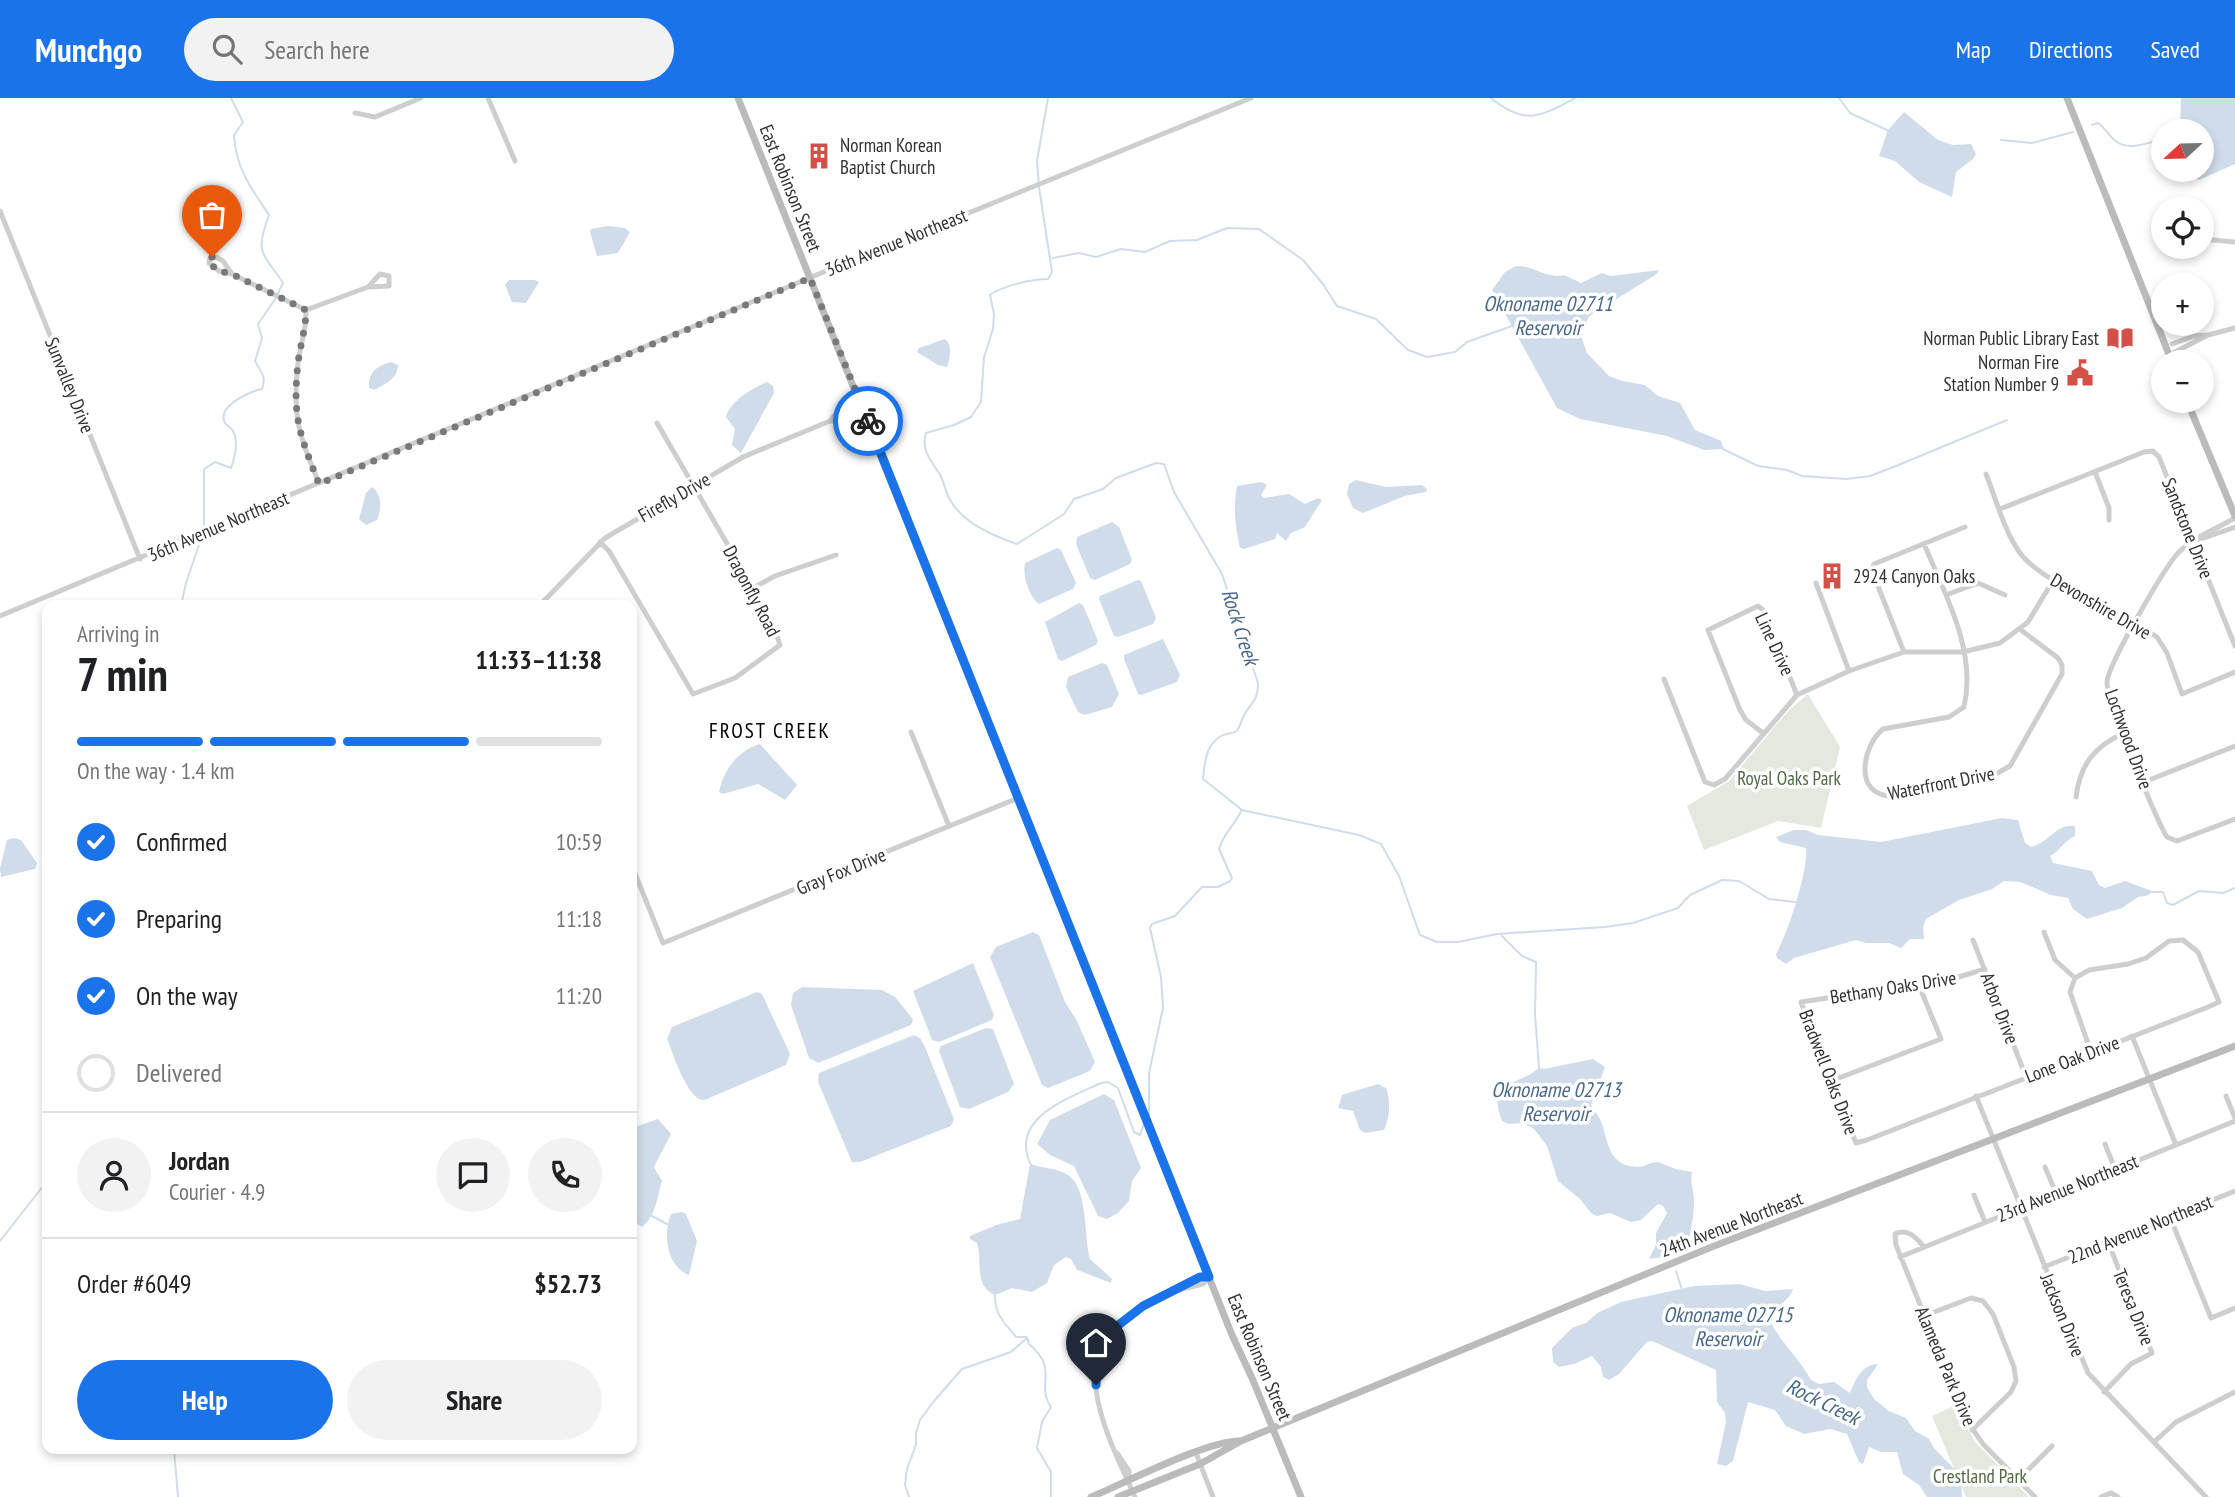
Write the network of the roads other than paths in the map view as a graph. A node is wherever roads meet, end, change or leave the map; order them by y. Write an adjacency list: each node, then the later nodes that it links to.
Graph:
1 (421, 98): 7 (street)
2 (488, 98): 8 (street)
3 (737, 98): 13 (street, East Robinson Street)
4 (1251, 98): 6 (street, 36th Avenue Northeast)
5 (2067, 98): 21 (street)
6 (1237, 101): 13 (street, 36th Avenue Northeast)
7 (355, 113)
8 (514, 161)
9 (0, 211): 41 (street, Sunvalley Drive)
10 (2214, 240): 11 (street)
11 (2235, 242)
12 (232, 274): 15 (street)
13 (810, 278): 23 (street, East Robinson Street); 30 (street, 36th Avenue Northeast)
14 (369, 287): 15 (street)
15 (306, 310): 30 (street)
16 (2235, 328): 17 (street)
17 (2214, 333)
18 (2194, 336): 20 (street)
19 (2206, 336): 22 (street)
20 (2172, 344)
21 (2167, 350)
22 (2179, 350)
23 (862, 407): 31 (street, Firefly Drive); 63 (street, East Robinson Street)
24 (2192, 413): 33 (street)
25 (657, 423): 31 (street, Dragonfly Road)
26 (2156, 443): 27 (street)
27 (2153, 452): 28 (street); 37 (street, Sandstone Drive)
28 (2095, 472): 32 (street); 34 (street)
29 (1986, 474): 32 (street, Devonshire Drive)
30 (319, 484): 41 (street, 36th Avenue Northeast)
31 (694, 485): 38 (street, Firefly Drive); 44 (street, Dragonfly Road)
32 (2000, 509): 42 (street, Devonshire Drive)
33 (2234, 518): 37 (street, Lochwood Drive)
34 (2109, 520)
35 (1965, 527): 39 (street)
36 (2234, 528): 37 (street, Lochwood Drive)
37 (2193, 541): 49 (street, Lochwood Drive); 51 (street, Sandstone Drive)
38 (600, 542): 44 (street, Dragonfly Road); 47 (street, Firefly Drive)
39 (1924, 544): 45 (street); 52 (street)
40 (835, 555): 44 (street)
41 (140, 559): 48 (street, 36th Avenue Northeast)
42 (2054, 579): 49 (street, Devonshire Drive); 50 (street)
43 (1816, 583): 54 (street)
44 (753, 588)
45 (1946, 595): 46 (street); 53 (street)
46 (2005, 595)
47 (546, 600)
48 (0, 616)
49 (2135, 624): 55 (street, Devonshire Drive); 60 (street, Lochwood Drive)
50 (2021, 630): 53 (street); 53 (street, Waterfront Drive)
51 (2235, 646)
52 (1904, 652): 53 (street); 54 (street)
53 (1963, 652)
54 (1849, 671): 57 (street)
55 (2235, 672)
56 (1664, 679): 59 (street)
57 (1797, 695): 59 (street); 59 (street, Line Drive)
58 (911, 732): 66 (street)
59 (1763, 733)
60 (2124, 733): 62 (street, Lochwood Drive); 64 (street)
61 (2235, 746): 62 (street)
62 (2144, 782): 65 (street, Lochwood Drive)
63 (1018, 797): 66 (street, Gray Fox Drive); 99 (street, East Robinson Street)
64 (2076, 797)
65 (2235, 819)
66 (949, 826): 67 (street, Gray Fox Drive)
67 (637, 878)
68 (2044, 932): 71 (street)
69 (1973, 940): 70 (street, Arbor Drive)
70 (1984, 969): 72 (street, Bethany Oaks Drive); 77 (street, Arbor Drive)
71 (2075, 978): 74 (street, Lone Oak Drive); 76 (street)
72 (1918, 982): 73 (street, Bethany Oaks Drive); 79 (street)
73 (1801, 1002): 79 (street, Bradwell Oaks Drive)
74 (2132, 1036): 76 (street, Lone Oak Drive); 78 (street)
75 (2235, 1046): 78 (street, 24th Avenue Northeast)
76 (2091, 1052): 77 (street, Lone Oak Drive)
77 (2026, 1077): 80 (street, Lone Oak Drive)
78 (2149, 1079): 83 (street, 24th Avenue Northeast); 86 (street)
79 (1831, 1081): 84 (street, Bradwell Oaks Drive)
80 (1976, 1096): 83 (street, Jackson Drive); 84 (street, Lone Oak Drive)
81 (2226, 1096): 82 (street)
82 (2235, 1120): 86 (street, 23rd Avenue Northeast)
83 (1993, 1140): 92 (street, Jackson Drive); 104 (street, 24th Avenue Northeast)
84 (1856, 1143)
85 (2105, 1144): 88 (street)
86 (2176, 1145): 88 (street, 23rd Avenue Northeast)
87 (2045, 1167): 90 (street)
88 (2115, 1169): 90 (street, 23rd Avenue Northeast)
89 (2235, 1192): 93 (street, 22nd Avenue Northeast)
90 (2056, 1193): 92 (street, 23rd Avenue Northeast)
91 (1974, 1195): 94 (street)
92 (2021, 1207): 94 (street, 23rd Avenue Northeast); 98 (street, Jackson Drive)
93 (2171, 1217): 95 (street, 22nd Avenue Northeast); 100 (street)
94 (1985, 1222): 96 (street, 23rd Avenue Northeast)
95 (2108, 1242): 98 (street, 22nd Avenue Northeast); 102 (street, Teresa Drive)
96 (1923, 1246): 97 (street, 23rd Avenue Northeast); 97 (street)
97 (1900, 1256): 101 (street, Alameda Park Drive)
98 (2044, 1267): 102 (street, Jackson Drive)
99 (1209, 1277): 104 (street, East Robinson Street); 112 (street)
100 (2235, 1308)
101 (1924, 1316): 105 (street, Alameda Park Drive); 105 (street)
102 (2104, 1392): 107 (street, Jackson Drive)
103 (2235, 1392): 107 (street)
104 (1273, 1428): 106 (street, 24th Avenue Northeast); 118 (street, East Robinson Street)
105 (1972, 1430): 111 (street, Alameda Park Drive)
106 (1241, 1441): 109 (street, 24th Avenue Northeast); 110 (street, 24th Avenue Northeast)
107 (2154, 1442): 121 (street, Jackson Drive)
108 (2052, 1446): 111 (street)
109 (1196, 1453): 110 (street); 112 (street, 24th Avenue Northeast)
110 (1200, 1464): 113 (street, 24th Avenue Northeast); 117 (street)
111 (2018, 1480): 119 (street, Alameda Park Drive)
112 (1129, 1481): 113 (street); 115 (street, 24th Avenue Northeast)
113 (1134, 1494): 116 (street, 24th Avenue Northeast)
114 (2103, 1496): 120 (street)
115 (1091, 1497)
116 (1118, 1497)
117 (1213, 1497)
118 (1301, 1497)
119 (2035, 1497)
120 (2118, 1497)
121 (2206, 1497)

